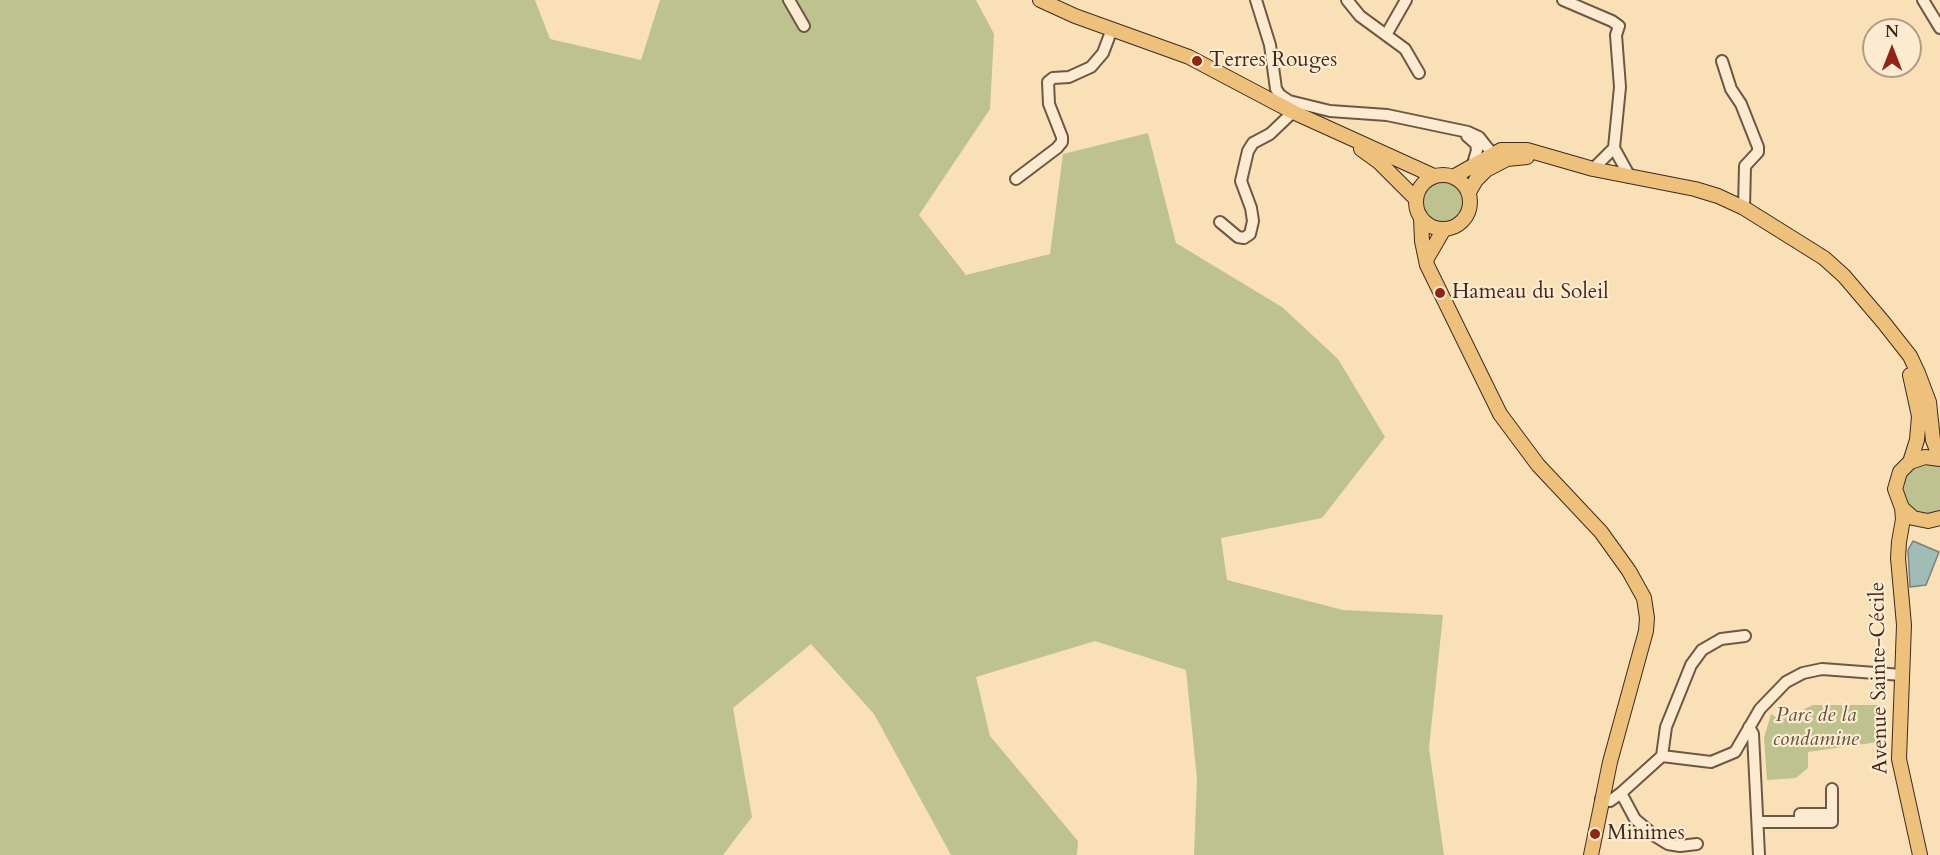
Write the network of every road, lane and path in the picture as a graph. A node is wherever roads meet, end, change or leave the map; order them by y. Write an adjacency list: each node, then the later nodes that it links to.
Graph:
1 (789, 0): 8 (street)
2 (1040, 0): 10 (main road)
3 (1256, 0): 15 (street)
4 (1347, 0): 11 (street)
5 (1406, 0): 11 (street)
6 (1563, 0): 17 (street)
7 (1923, 0): 9 (street)
8 (804, 26)
9 (1940, 28)
10 (1112, 29): 14 (main road); 24 (street)
11 (1386, 35): 13 (street)
12 (1722, 61): 27 (street)
13 (1419, 73)
14 (1293, 112): 16 (main road); 29 (street)
15 (1456, 129): 18 (street); 19 (street)
16 (1340, 135): 21 (main road); 26 (main road)
17 (1614, 148): 20 (street); 23 (street)
18 (1493, 154): 19 (main road); 20 (main road)
19 (1480, 167): 22 (main road); 25 (main road); 33 (main road, Avenue Sainte-Cécile)
20 (1593, 169): 23 (main road)
21 (1434, 176): 22 (main road); 26 (main road)
22 (1453, 177): 25 (main road)
23 (1630, 177): 27 (main road)
24 (1016, 178)
25 (1469, 192): 30 (main road)
26 (1416, 199): 28 (main road)
27 (1744, 208): 32 (main road)
28 (1421, 218): 30 (main road); 31 (main road)
29 (1220, 222)
30 (1444, 229): 31 (main road)
31 (1426, 260): 46 (main road)
32 (1940, 459): 33 (main road)
33 (1910, 462): 34 (main road, Avenue Sainte-Cécile)
34 (1902, 508): 35 (main road); 37 (main road, Avenue Sainte-Cécile)
35 (1929, 520): 36 (main road); 37 (main road)
36 (1940, 530)
37 (1901, 535): 39 (main road, Avenue Sainte-Cécile)
38 (1745, 636): 42 (street)
39 (1902, 675): 40 (street); 51 (main road, Avenue Sainte-Cécile)
40 (1749, 727): 41 (street); 43 (street)
41 (1735, 752): 42 (street); 43 (street)
42 (1662, 756): 45 (street)
43 (1756, 773): 47 (street)
44 (1832, 789): 47 (street)
45 (1621, 793): 46 (street); 48 (street)
46 (1601, 799): 49 (main road)
47 (1758, 822): 50 (street)
48 (1697, 844)
49 (1591, 855)
50 (1759, 855)
51 (1920, 855)

